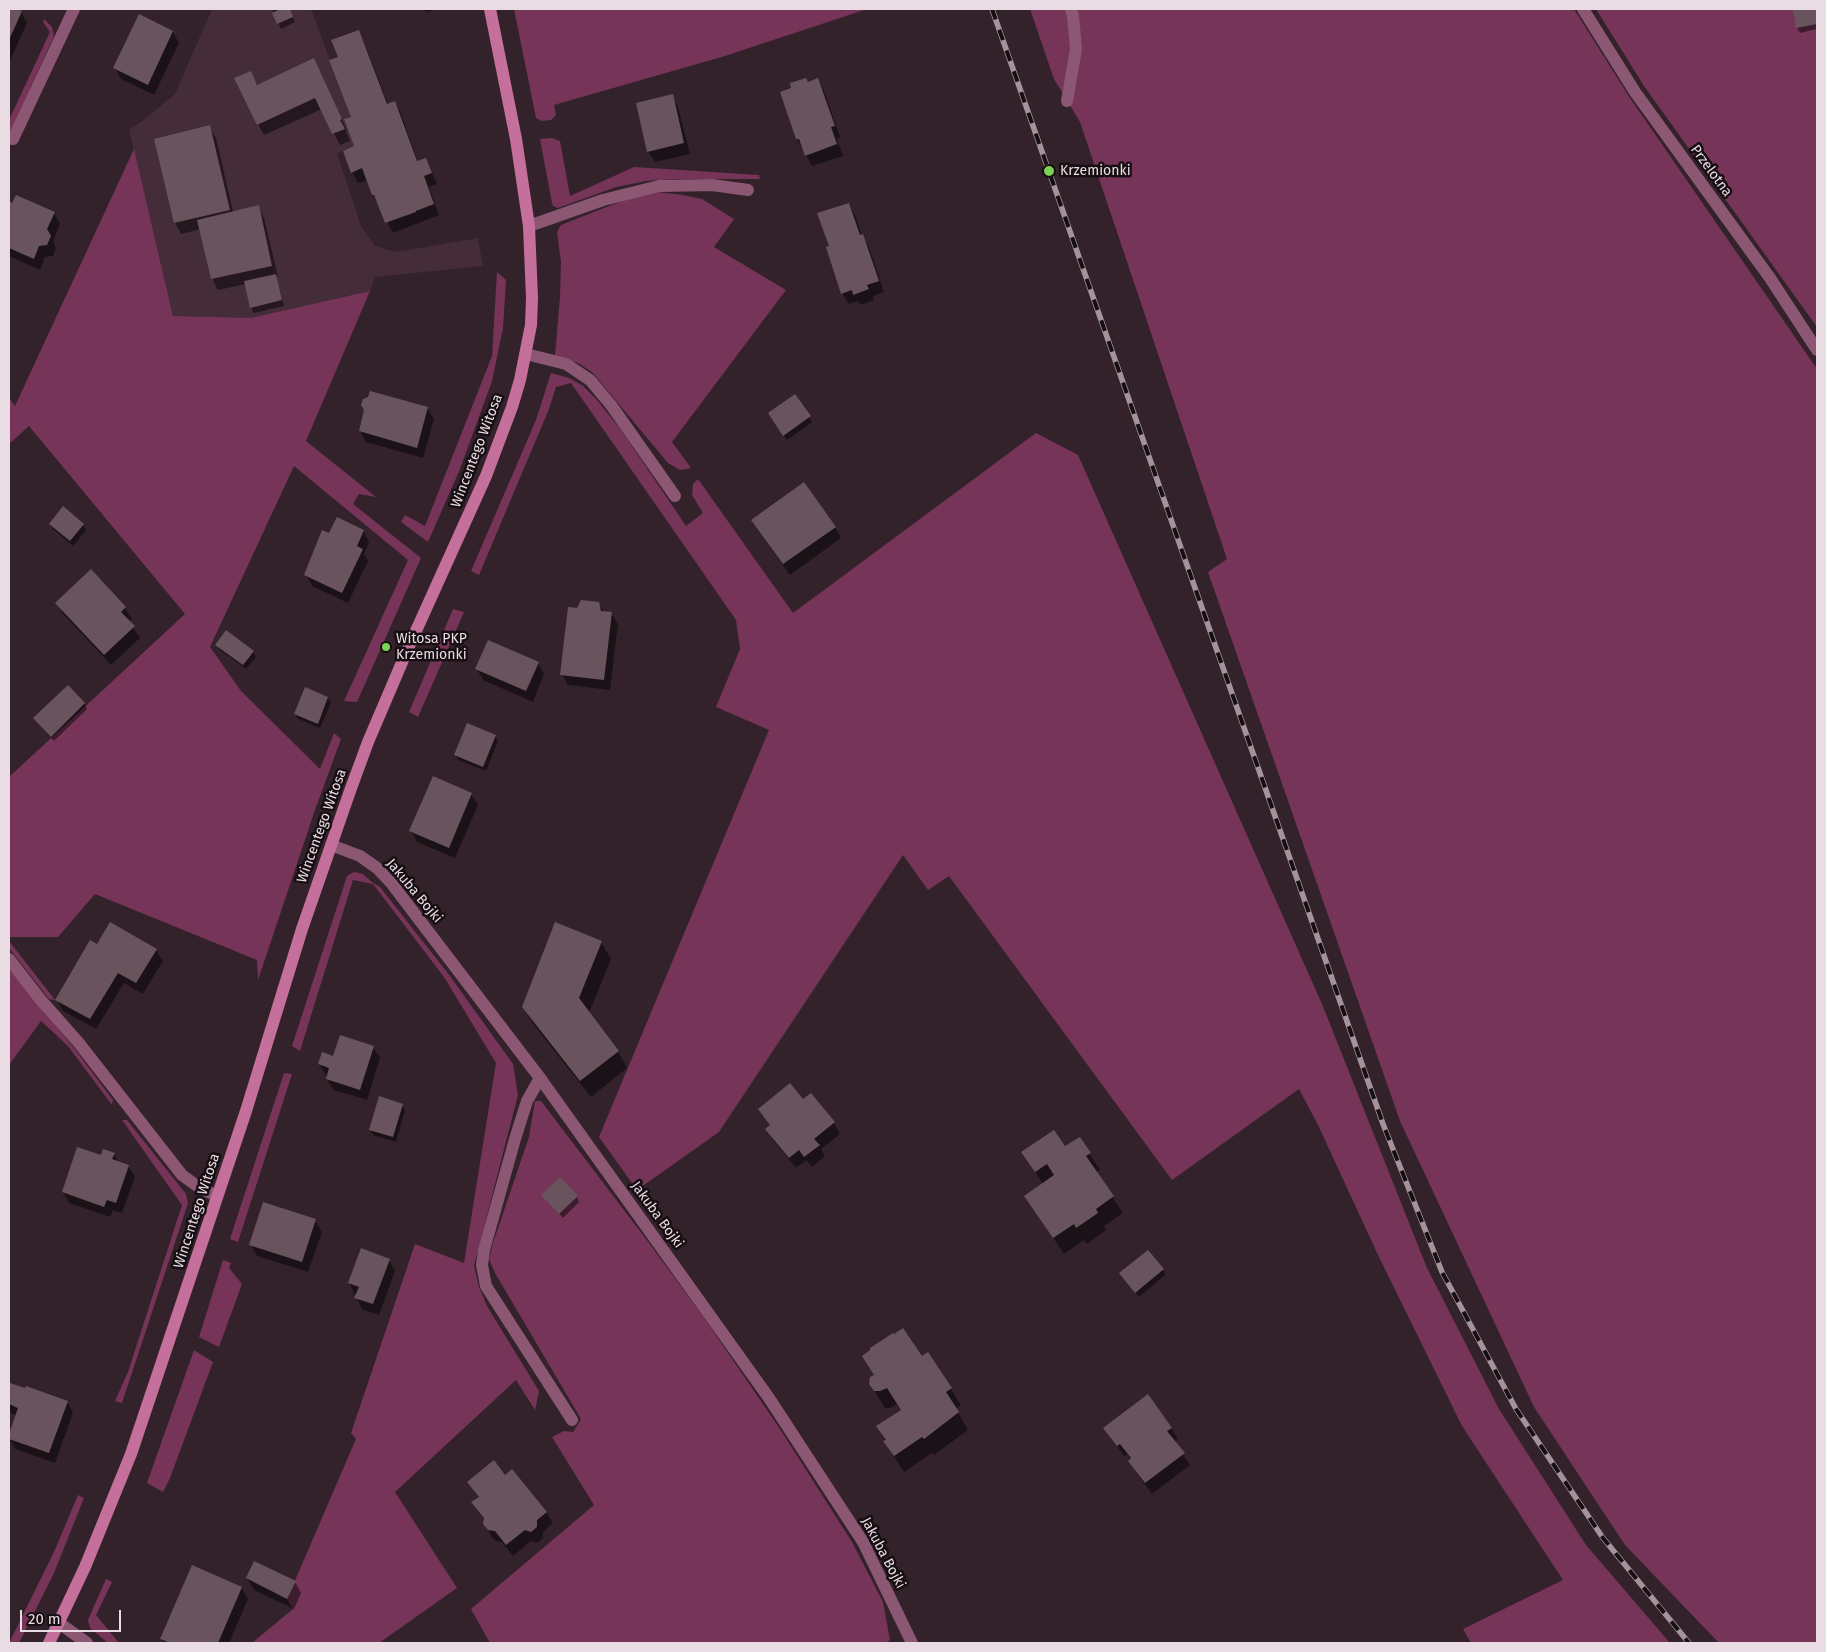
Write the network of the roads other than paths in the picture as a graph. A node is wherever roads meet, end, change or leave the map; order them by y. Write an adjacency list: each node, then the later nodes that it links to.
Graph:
1 (74, 9): 6 (street)
2 (490, 9): 8 (street, Wincentego Witosa)
3 (1071, 9): 5 (street)
4 (1583, 9): 9 (street, Przelotna)
5 (1067, 101)
6 (12, 139)
7 (748, 190): 8 (street)
8 (529, 226): 10 (street, Wincentego Witosa)
9 (1817, 350)
10 (526, 354): 11 (street); 12 (street, Wincentego Witosa)
11 (674, 496)
12 (331, 845): 14 (street, Jakuba Bojki); 15 (street, Wincentego Witosa)
13 (9, 959): 15 (street)
14 (540, 1078): 16 (street); 20 (street, Jakuba Bojki)
15 (217, 1196): 17 (street, Wincentego Witosa)
16 (572, 1420)
17 (59, 1622): 18 (street, Wincentego Witosa); 19 (street)
18 (49, 1643)
19 (87, 1643)
20 (912, 1643)

